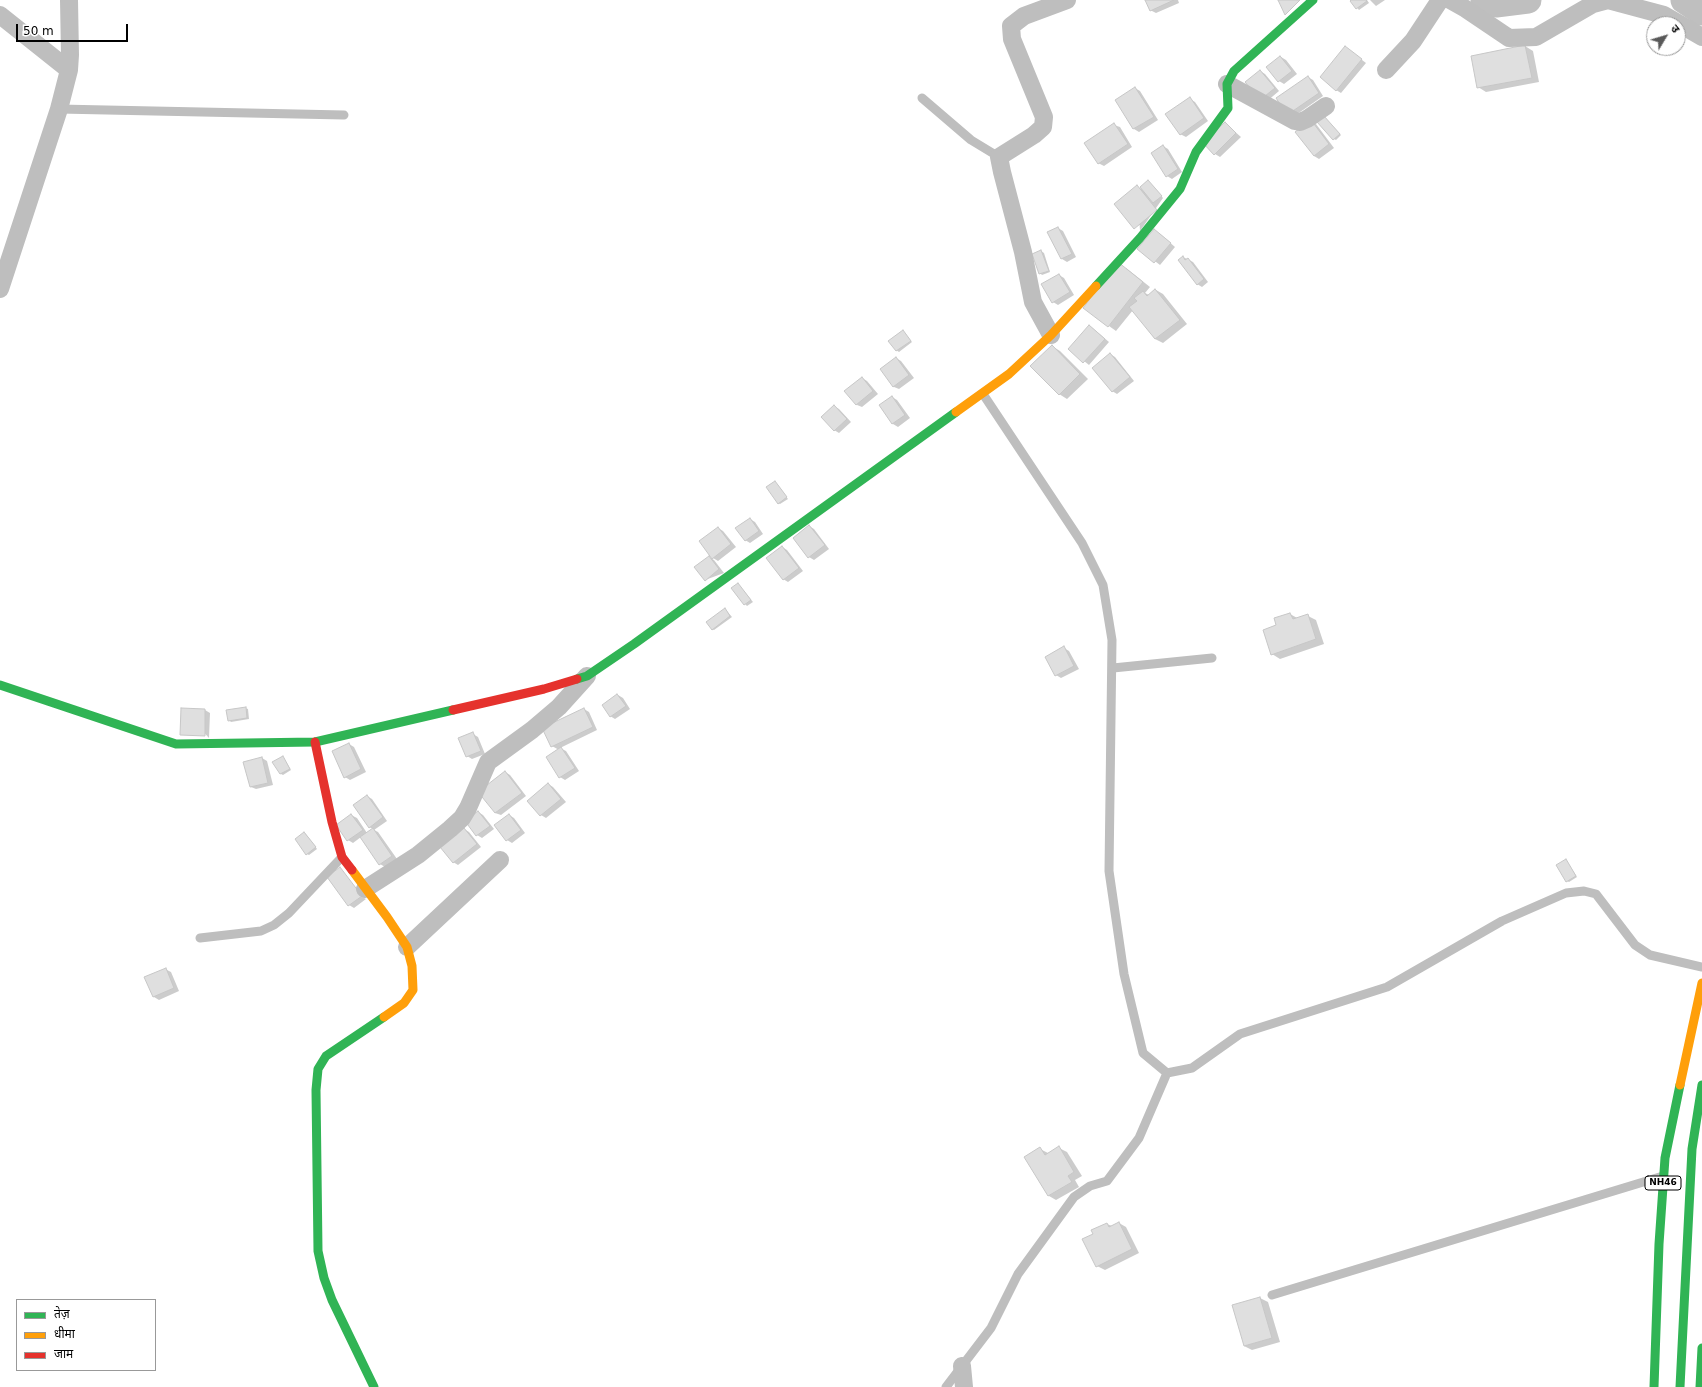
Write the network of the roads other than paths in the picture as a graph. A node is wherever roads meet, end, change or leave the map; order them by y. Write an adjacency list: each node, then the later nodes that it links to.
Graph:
1 (1067, 0): 15 (street)
2 (1313, 0): 10 (main road)
3 (1440, 0): 9 (street)
4 (1450, 0): 7 (street)
5 (70, 7): 8 (street)
6 (0, 15): 8 (street)
7 (1702, 37)
8 (69, 62): 13 (street)
9 (1386, 70)
10 (1227, 84): 12 (street); 17 (main road)
11 (922, 98): 15 (lane)
12 (1326, 106)
13 (59, 109): 14 (lane); 16 (street)
14 (344, 115)
15 (999, 157): 17 (street)
16 (0, 289)
17 (1051, 335): 18 (main road)
18 (983, 394): 20 (lane); 21 (main road)
19 (1212, 658): 20 (lane)
20 (1113, 668): 31 (lane)
21 (587, 676): 23 (main road); 26 (street)
22 (0, 685): 23 (main road)
23 (315, 742): 24 (main road)
24 (342, 857): 26 (main road); 27 (lane)
25 (500, 860): 28 (street)
26 (365, 889): 28 (main road)
27 (200, 938)
28 (407, 947): 37 (main road)
29 (1702, 968): 31 (lane)
30 (1702, 983): 33 (main road, NH46)
31 (1166, 1073): 36 (lane)
32 (1702, 1084): 41 (main road)
33 (1663, 1176): 34 (lane); 40 (main road, NH46)
34 (1272, 1295)
35 (1702, 1348): 42 (main road)
36 (962, 1366): 38 (lane); 39 (street)
37 (374, 1387)
38 (946, 1387)
39 (964, 1387)
40 (1654, 1387)
41 (1680, 1387)
42 (1700, 1387)

